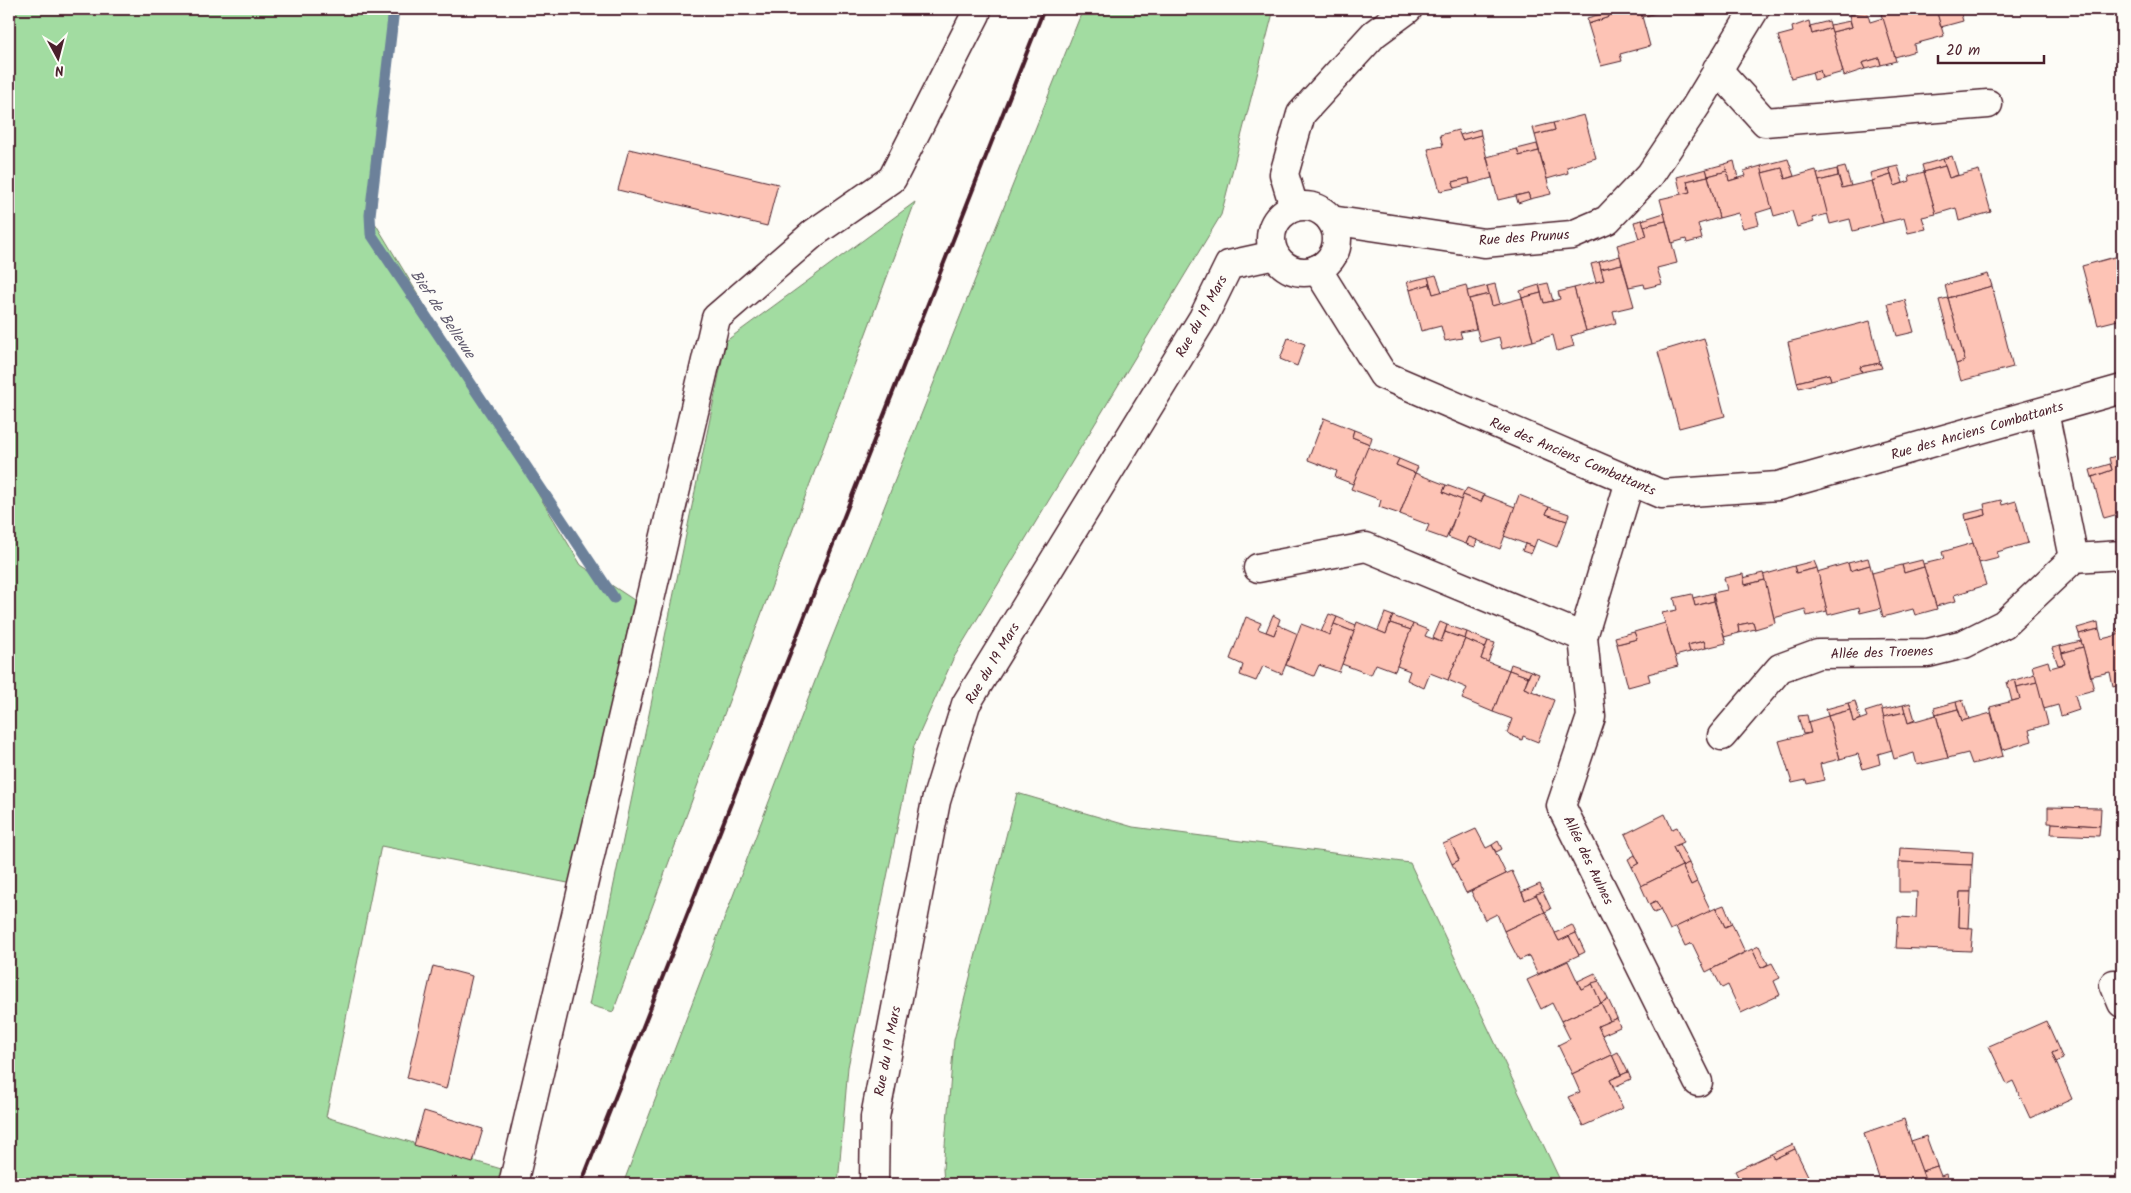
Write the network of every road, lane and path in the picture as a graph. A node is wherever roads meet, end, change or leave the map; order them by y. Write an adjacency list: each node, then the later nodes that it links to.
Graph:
1 (977, 9): 19 (street)
2 (1408, 9): 6 (street)
3 (1755, 9): 4 (street, Rue des Prunus)
4 (1717, 69): 5 (street); 7 (street, Rue des Prunus)
5 (1988, 104)
6 (1294, 207): 7 (street); 8 (street)
7 (1331, 220): 9 (street)
8 (1274, 255): 9 (street); 20 (street, Rue du 19 Mars)
9 (1317, 269): 12 (street, Rue des Anciens Combattants)
10 (2122, 389): 11 (street, Rue des Anciens Combattants)
11 (2044, 412): 12 (street, Rue des Anciens Combattants); 14 (street)
12 (1630, 481): 16 (street, Allée des Aulnes)
13 (2122, 555): 14 (street)
14 (2074, 558): 17 (street, Allée des Troenes)
15 (1258, 568): 16 (street)
16 (1583, 637): 18 (street, Allée des Aulnes)
17 (1722, 736)
18 (1698, 1082)
19 (513, 1184)
20 (874, 1184)

